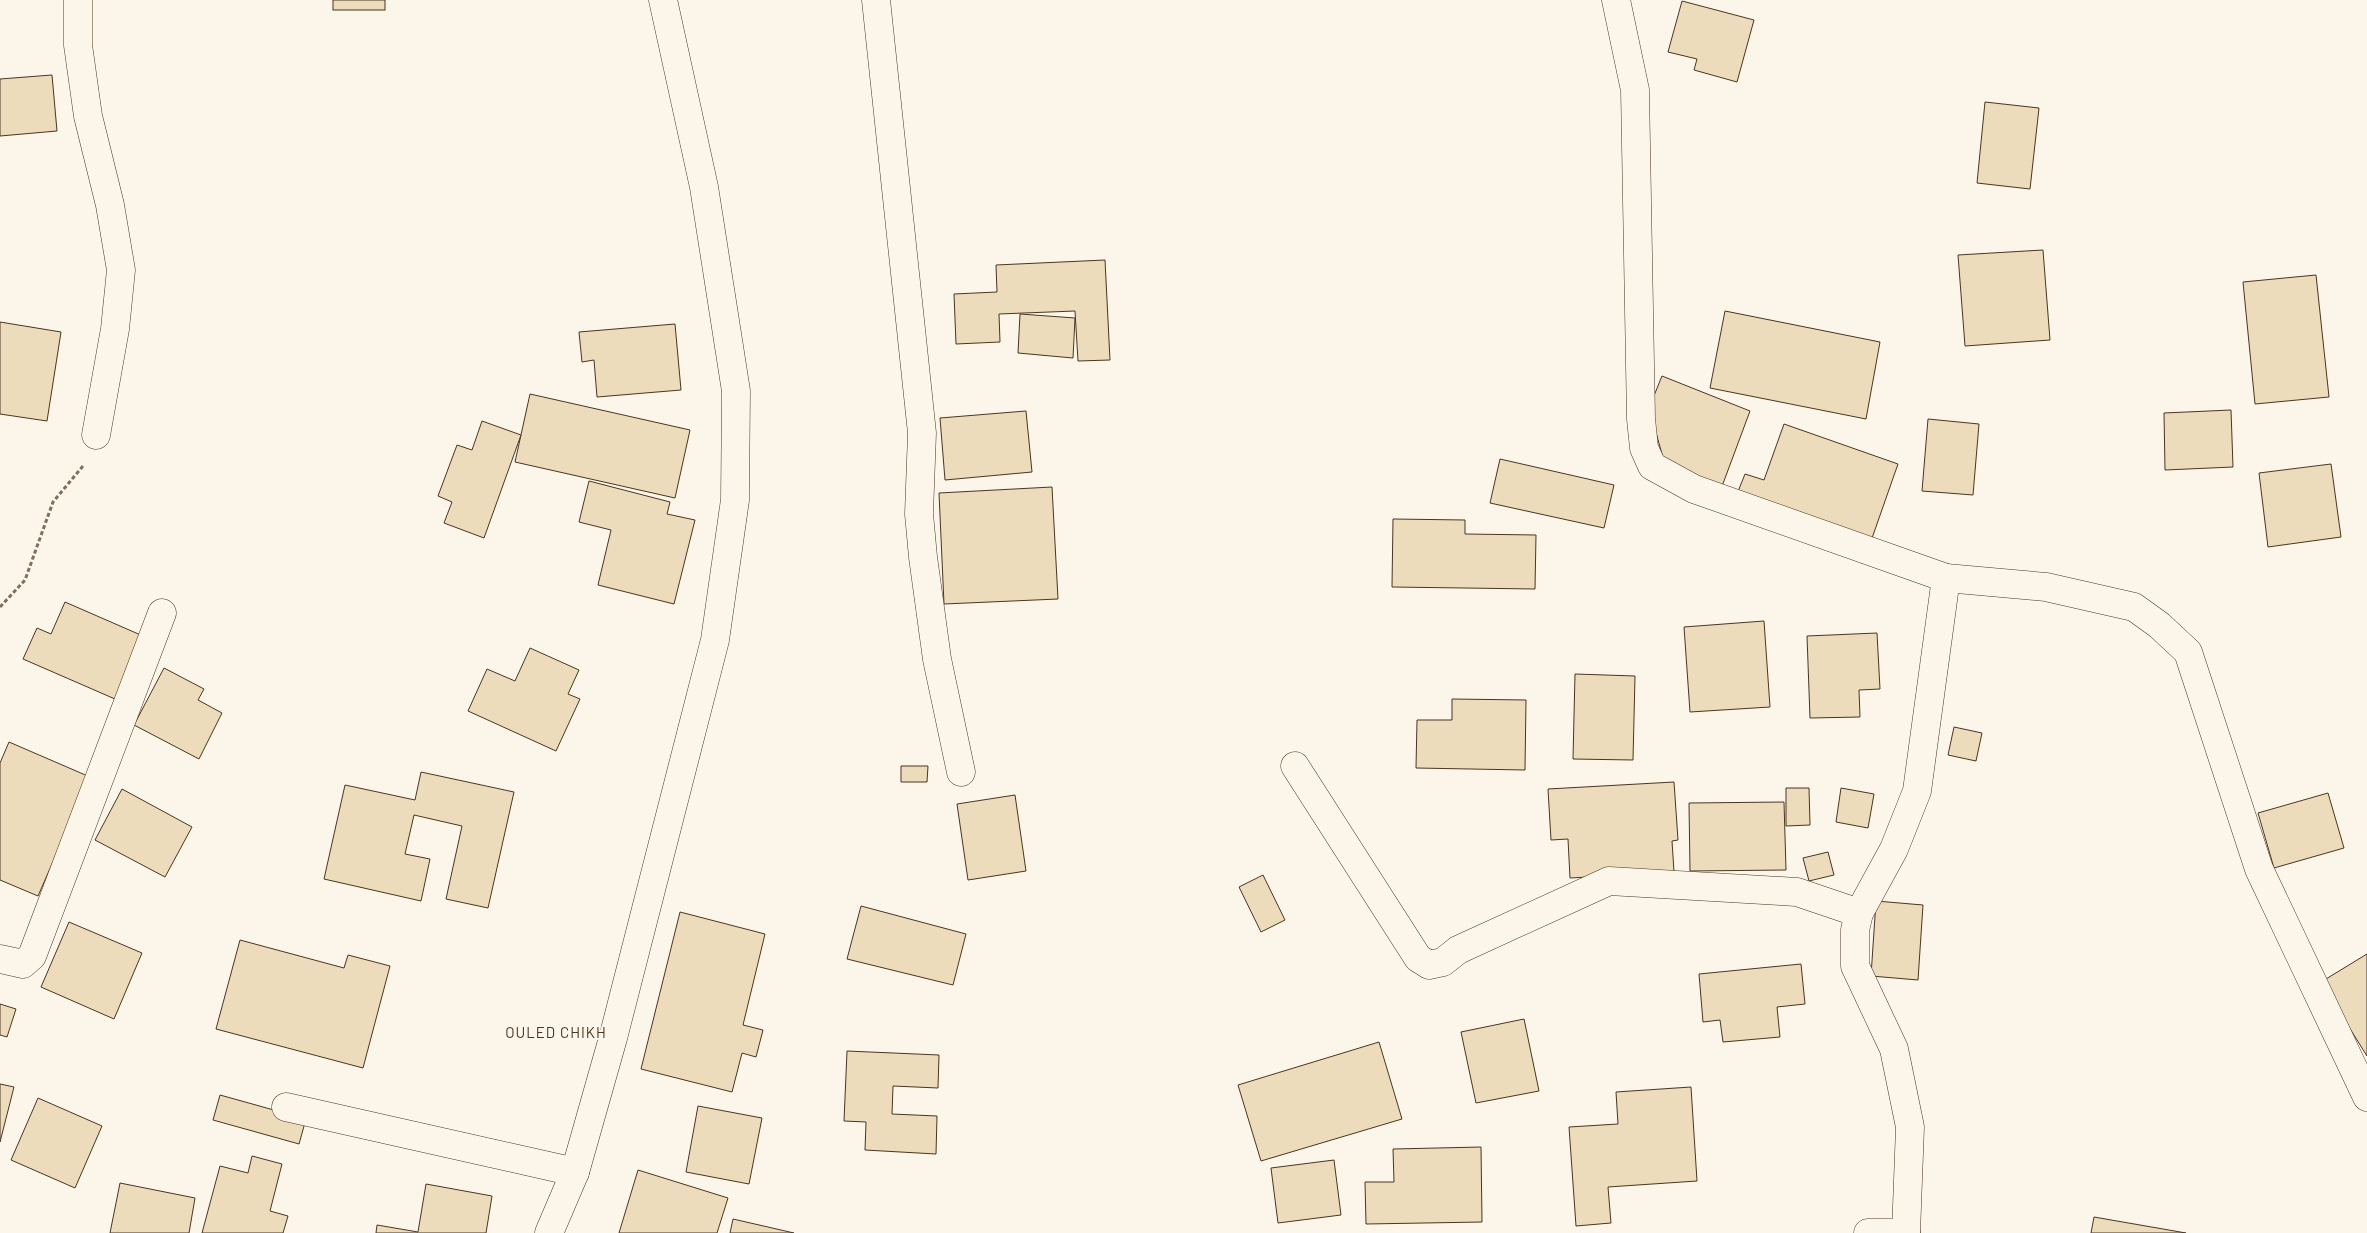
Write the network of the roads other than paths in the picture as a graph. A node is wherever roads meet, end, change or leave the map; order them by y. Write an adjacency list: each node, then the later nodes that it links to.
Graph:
1 (78, 0): 5 (street)
2 (663, 0): 14 (street)
3 (876, 0): 9 (street)
4 (1616, 0): 6 (street)
5 (96, 435)
6 (1946, 578): 10 (street); 12 (street)
7 (162, 613): 11 (street)
8 (1295, 766): 10 (street)
9 (961, 772)
10 (1860, 913): 17 (street)
11 (0, 959)
12 (2367, 1097)
13 (286, 1106): 14 (street)
14 (575, 1172): 15 (street)
15 (549, 1233)
16 (1868, 1233): 17 (street)
17 (1906, 1233)

